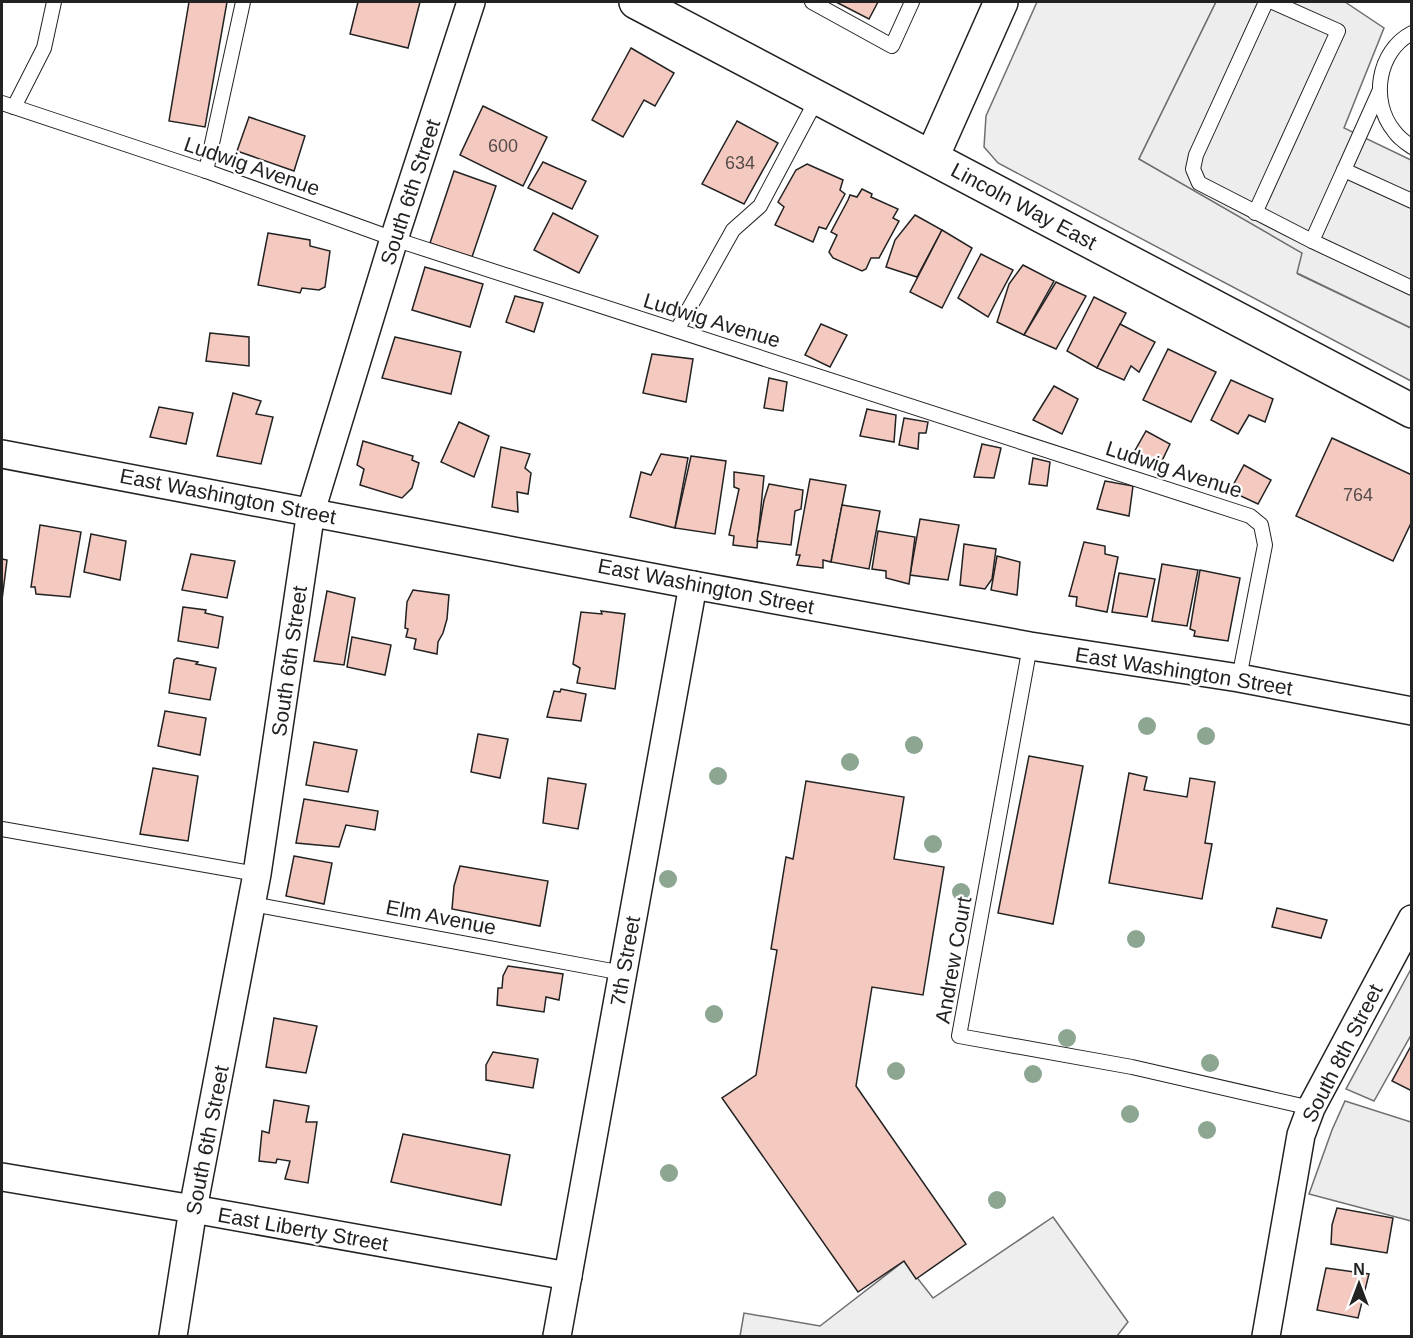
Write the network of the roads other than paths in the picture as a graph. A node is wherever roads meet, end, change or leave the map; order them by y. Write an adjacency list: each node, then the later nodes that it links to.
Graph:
1 (54, 2): 13 (lane)
2 (243, 2): 17 (lane)
3 (471, 2): 20 (street, South 6th Street)
4 (636, 2): 12 (main road, Lincoln Way East)
5 (812, 2): 6 (lane)
6 (912, 2)
7 (1001, 2): 15 (main road)
8 (1266, 2): 19 (lane)
9 (1273, 2): 19 (lane)
10 (1412, 33): 11 (lane)
11 (1379, 92): 14 (lane); 16 (lane)
12 (818, 97): 15 (main road, Lincoln Way East); 23 (lane)
13 (8, 105): 17 (lane, Ludwig Avenue)
14 (1412, 147)
15 (932, 157): 24 (main road, Lincoln Way East)
16 (1344, 170): 18 (lane); 21 (lane)
17 (206, 171): 20 (lane, Ludwig Avenue)
18 (1412, 201)
19 (1255, 213): 21 (lane)
20 (394, 239): 23 (lane, Ludwig Avenue); 26 (street, South 6th Street)
21 (1312, 241): 22 (lane)
22 (1412, 288)
23 (677, 330): 29 (lane, Ludwig Avenue)
24 (1412, 411)
25 (2, 454): 26 (street, East Washington Street)
26 (311, 511): 27 (street, East Washington Street); 32 (street, South 6th Street)
27 (693, 585): 28 (street, East Washington Street); 35 (street, 7th Street)
28 (1030, 646): 29 (street, East Washington Street); 36 (lane, Andrew Court)
29 (1239, 678): 30 (street, East Washington Street)
30 (1412, 711)
31 (2, 829): 32 (lane)
32 (257, 874): 33 (street, South 6th Street)
33 (252, 904): 35 (lane, Elm Avenue); 38 (street, South 6th Street)
34 (1412, 919): 36 (street, South 8th Street)
35 (623, 972): 39 (street, 7th Street)
36 (1311, 1108): 42 (street, South 8th Street)
37 (2, 1177): 38 (street, East Liberty Street)
38 (193, 1209): 39 (street, East Liberty Street); 40 (street, South 6th Street)
39 (568, 1276): 41 (street, 7th Street)
40 (173, 1336)
41 (557, 1336)
42 (1266, 1336)

